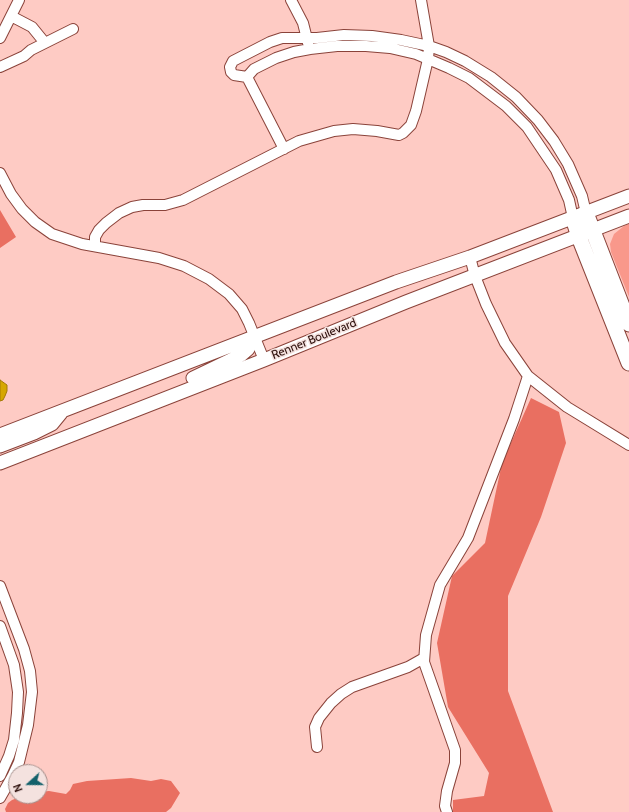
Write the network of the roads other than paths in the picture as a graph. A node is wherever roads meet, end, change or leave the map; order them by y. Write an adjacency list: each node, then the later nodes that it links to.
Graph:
1 (19, 0): 4 (street)
2 (291, 0): 7 (street)
3 (422, 0): 9 (street)
4 (11, 16): 6 (street); 8 (street)
5 (73, 29): 8 (street)
6 (0, 38)
7 (308, 38): 9 (street); 10 (street); 13 (street)
8 (45, 43): 12 (street)
9 (428, 46): 11 (street); 17 (street)
10 (310, 49): 11 (street); 13 (street)
11 (428, 59): 14 (street); 17 (street)
12 (0, 68)
13 (247, 77): 14 (street)
14 (284, 149): 20 (street)
15 (0, 173): 20 (street)
16 (629, 196): 17 (main road, Renner Boulevard)
17 (580, 215): 19 (highway); 21 (main road, Renner Boulevard)
18 (629, 216): 19 (main road, Renner Boulevard)
19 (586, 234): 22 (main road, Renner Boulevard); 23 (highway); 26 (highway)
20 (95, 246): 24 (street)
21 (470, 257): 22 (street); 24 (main road, Renner Boulevard)
22 (475, 276): 25 (main road, Renner Boulevard); 27 (street)
23 (629, 324)
24 (255, 336): 25 (street); 28 (main road, Renner Boulevard); 29 (main road)
25 (264, 360): 29 (main road, Renner Boulevard)
26 (629, 363)
27 (528, 376): 31 (street); 36 (street)
28 (63, 410): 30 (main road, Renner Boulevard); 32 (main road)
29 (120, 416): 33 (main road, Renner Boulevard)
30 (0, 435)
31 (629, 445)
32 (0, 446)
33 (0, 463)
34 (0, 586): 39 (street)
35 (0, 626): 38 (street)
36 (424, 658): 37 (street); 40 (street)
37 (317, 747)
38 (0, 776)
39 (0, 798)
40 (447, 812)

